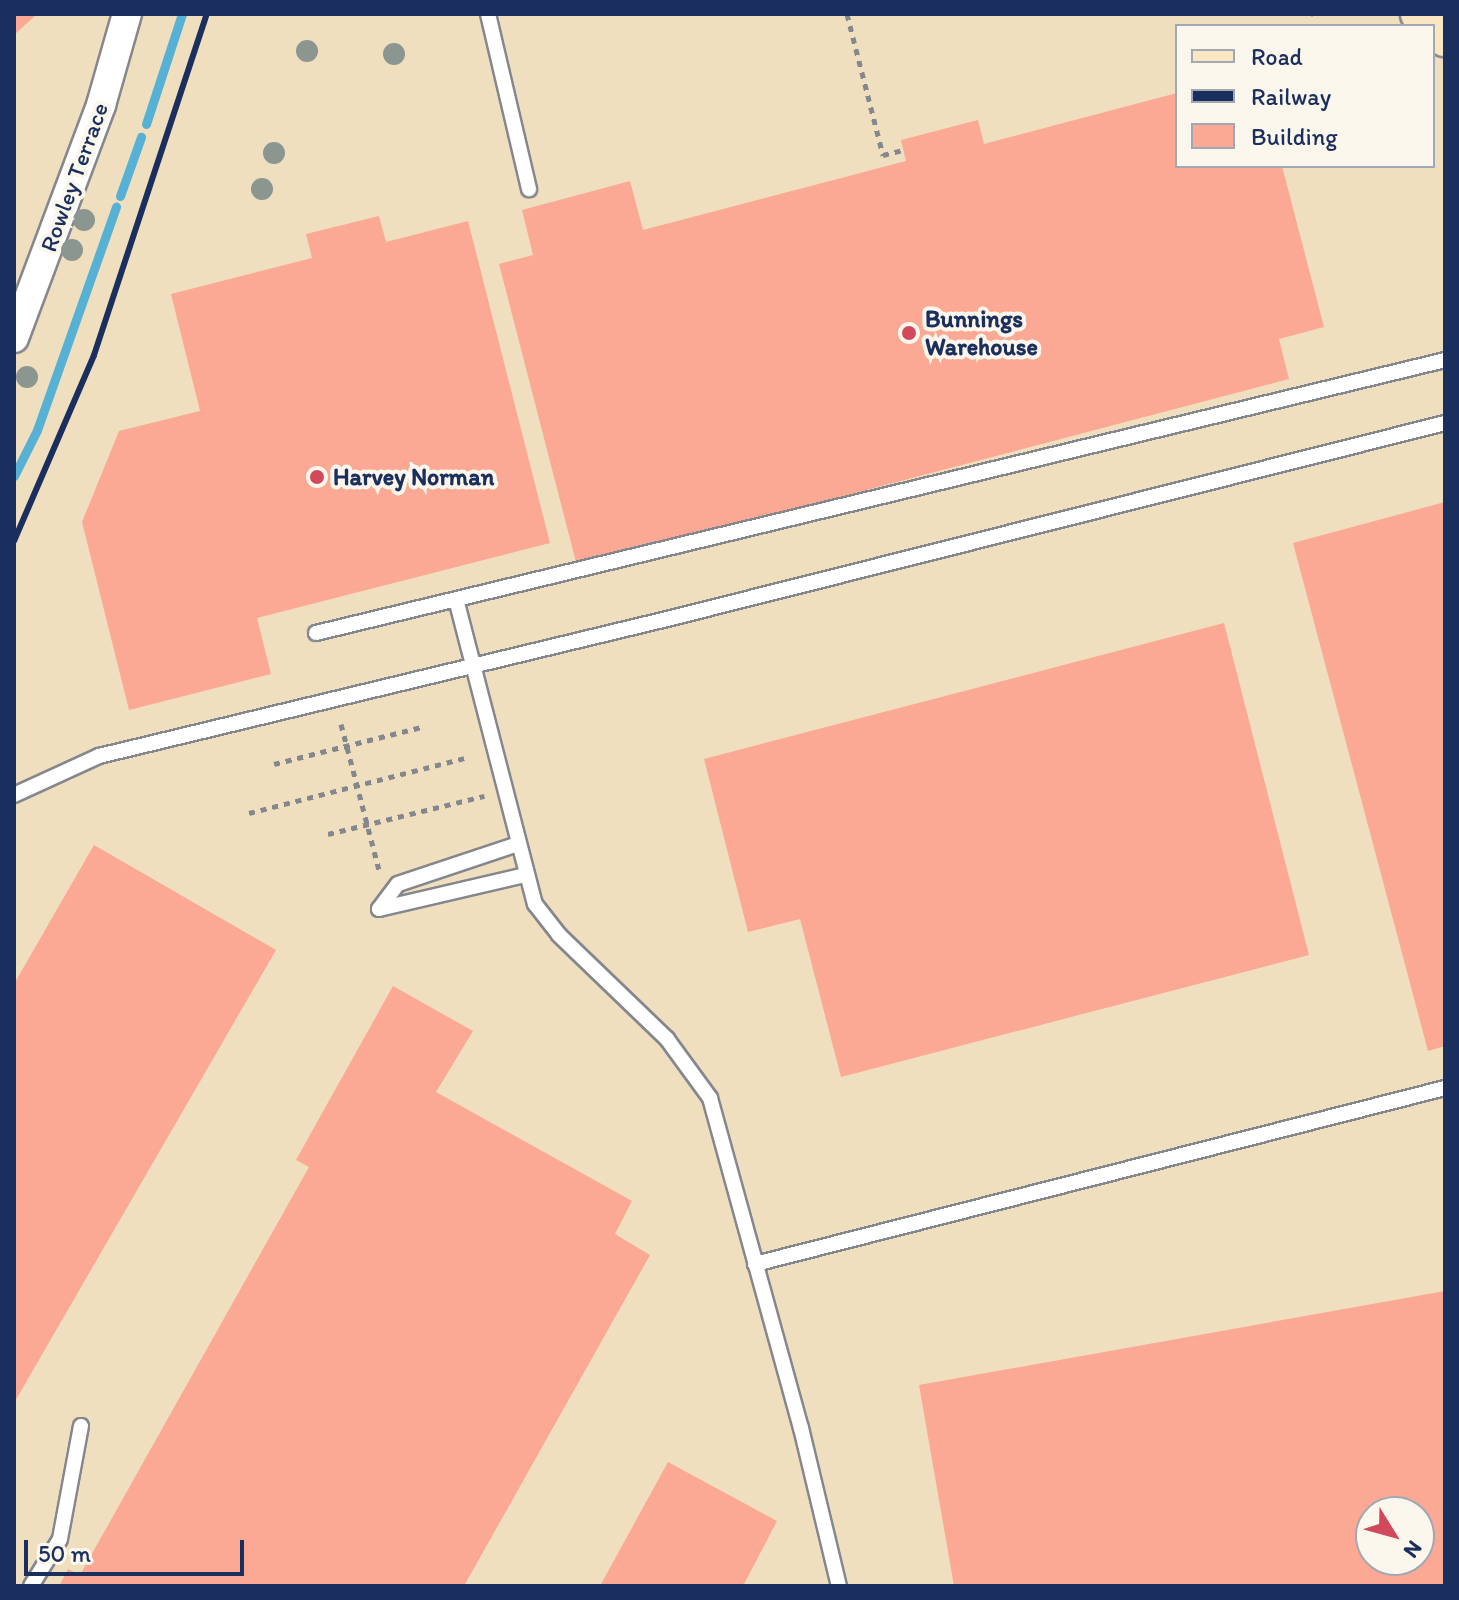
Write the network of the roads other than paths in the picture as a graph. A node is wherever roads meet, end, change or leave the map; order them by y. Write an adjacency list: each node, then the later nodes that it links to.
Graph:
1 (127, 14): 4 (street, Rowley Terrace)
2 (488, 14): 3 (lane)
3 (529, 189)
4 (14, 338)
5 (1445, 360): 7 (lane)
6 (1445, 423): 9 (lane)
7 (457, 603): 8 (lane); 9 (lane)
8 (316, 633)
9 (472, 663): 10 (lane); 11 (lane)
10 (14, 795)
11 (518, 844): 12 (lane); 12 (lane)
12 (525, 875): 14 (lane)
13 (1445, 1088): 14 (lane)
14 (755, 1264): 17 (lane)
15 (81, 1426): 16 (lane)
16 (31, 1586)
17 (839, 1586)

